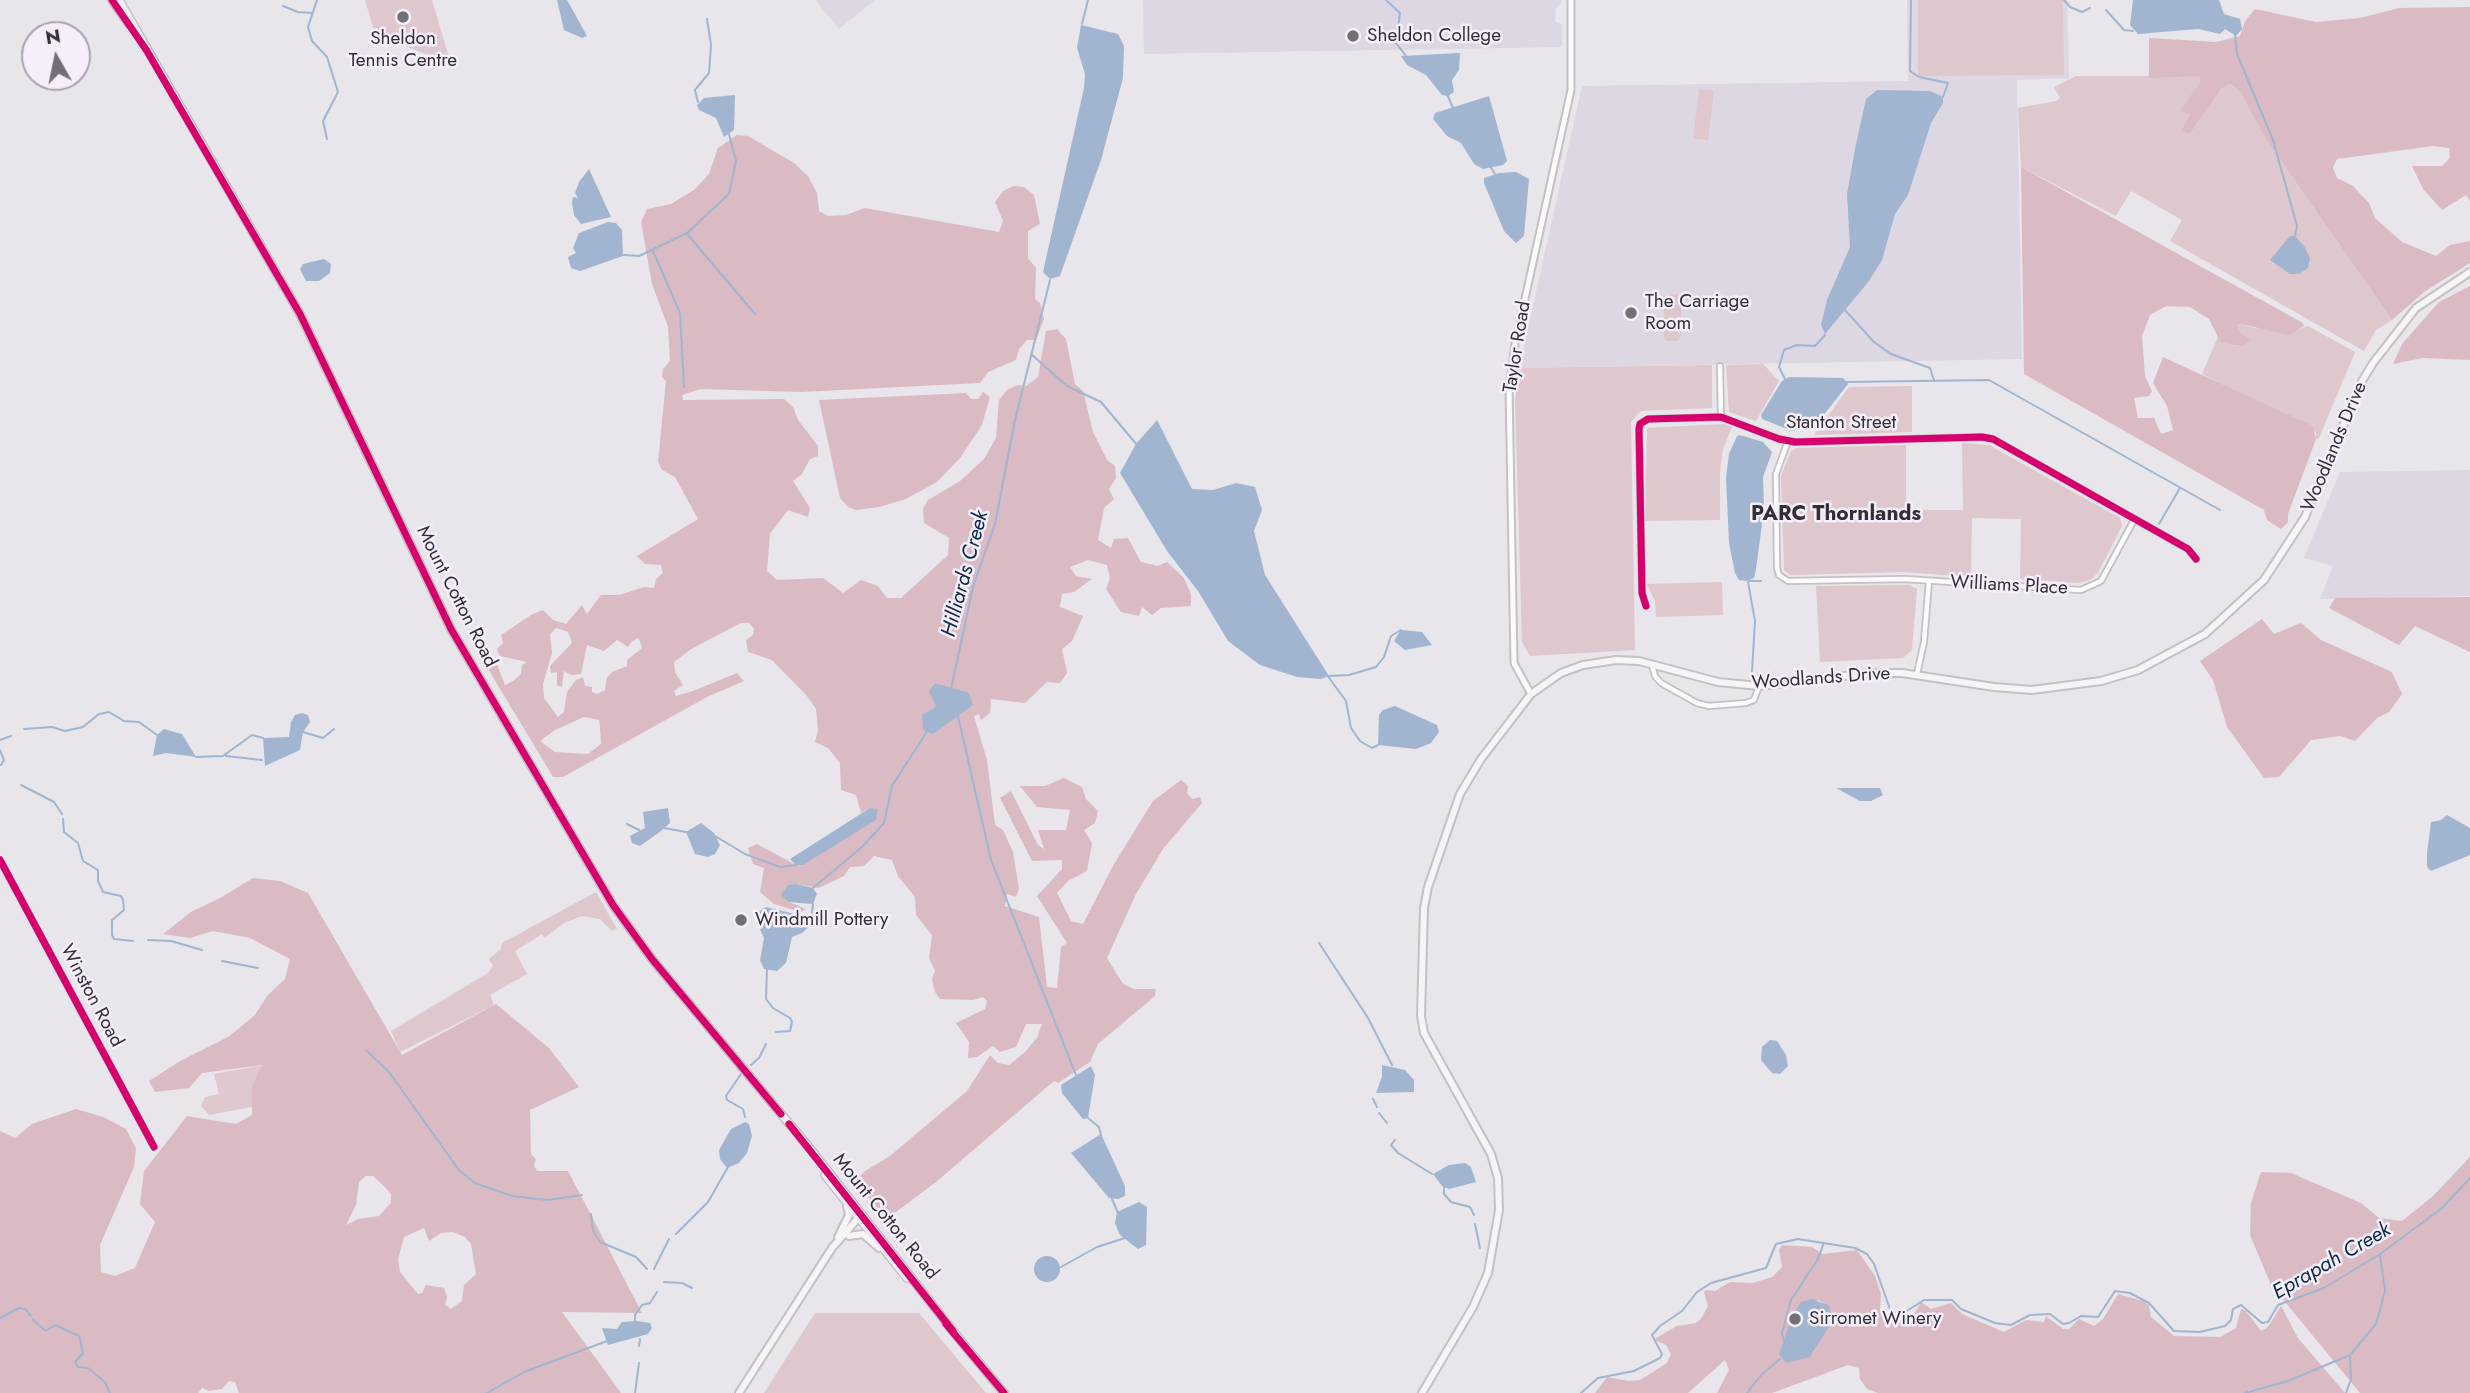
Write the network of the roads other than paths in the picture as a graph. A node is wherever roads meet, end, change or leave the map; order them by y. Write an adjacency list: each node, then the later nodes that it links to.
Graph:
1 (115, 0): 3 (main road, Mount Cotton Road); 3 (main road, Mount Cotton Road)
2 (1571, 0): 15 (street, Taylor Road)
3 (147, 51): 17 (main road, Mount Cotton Road)
4 (2470, 272): 13 (main road, Woodlands Drive)
5 (1720, 366): 6 (street)
6 (1721, 416): 7 (street, Stanton Street); 11 (street, Stanton Street)
7 (1788, 441): 8 (street, Stanton Street); 10 (street, Williams Place)
8 (2134, 520): 9 (street, Stanton Street); 10 (street, Williams Place)
9 (2196, 559)
10 (1929, 581): 13 (street, Williams Place)
11 (1646, 606)
12 (1651, 664): 14 (main road, Woodlands Drive); 14 (street); 15 (main road, Woodlands Drive)
13 (1917, 674): 14 (main road, Woodlands Drive)
14 (1759, 686)
15 (1531, 694): 27 (main road, Woodlands Drive)
16 (0, 860): 18 (street, Winston Road)
17 (789, 1124): 19 (main road, Mount Cotton Road); 20 (main road, Mount Cotton Road)
18 (155, 1147)
19 (845, 1201): 20 (main road, Mount Cotton Road); 22 (main road)
20 (862, 1218): 21 (main road); 22 (main road); 23 (main road, Mount Cotton Road); 24 (main road, Mount Cotton Road)
21 (849, 1236): 22 (main road); 23 (main road)
22 (831, 1251): 25 (main road)
23 (900, 1270): 24 (main road, Mount Cotton Road)
24 (953, 1331): 26 (main road, Mount Cotton Road)
25 (739, 1393)
26 (1004, 1393)
27 (1422, 1393)

